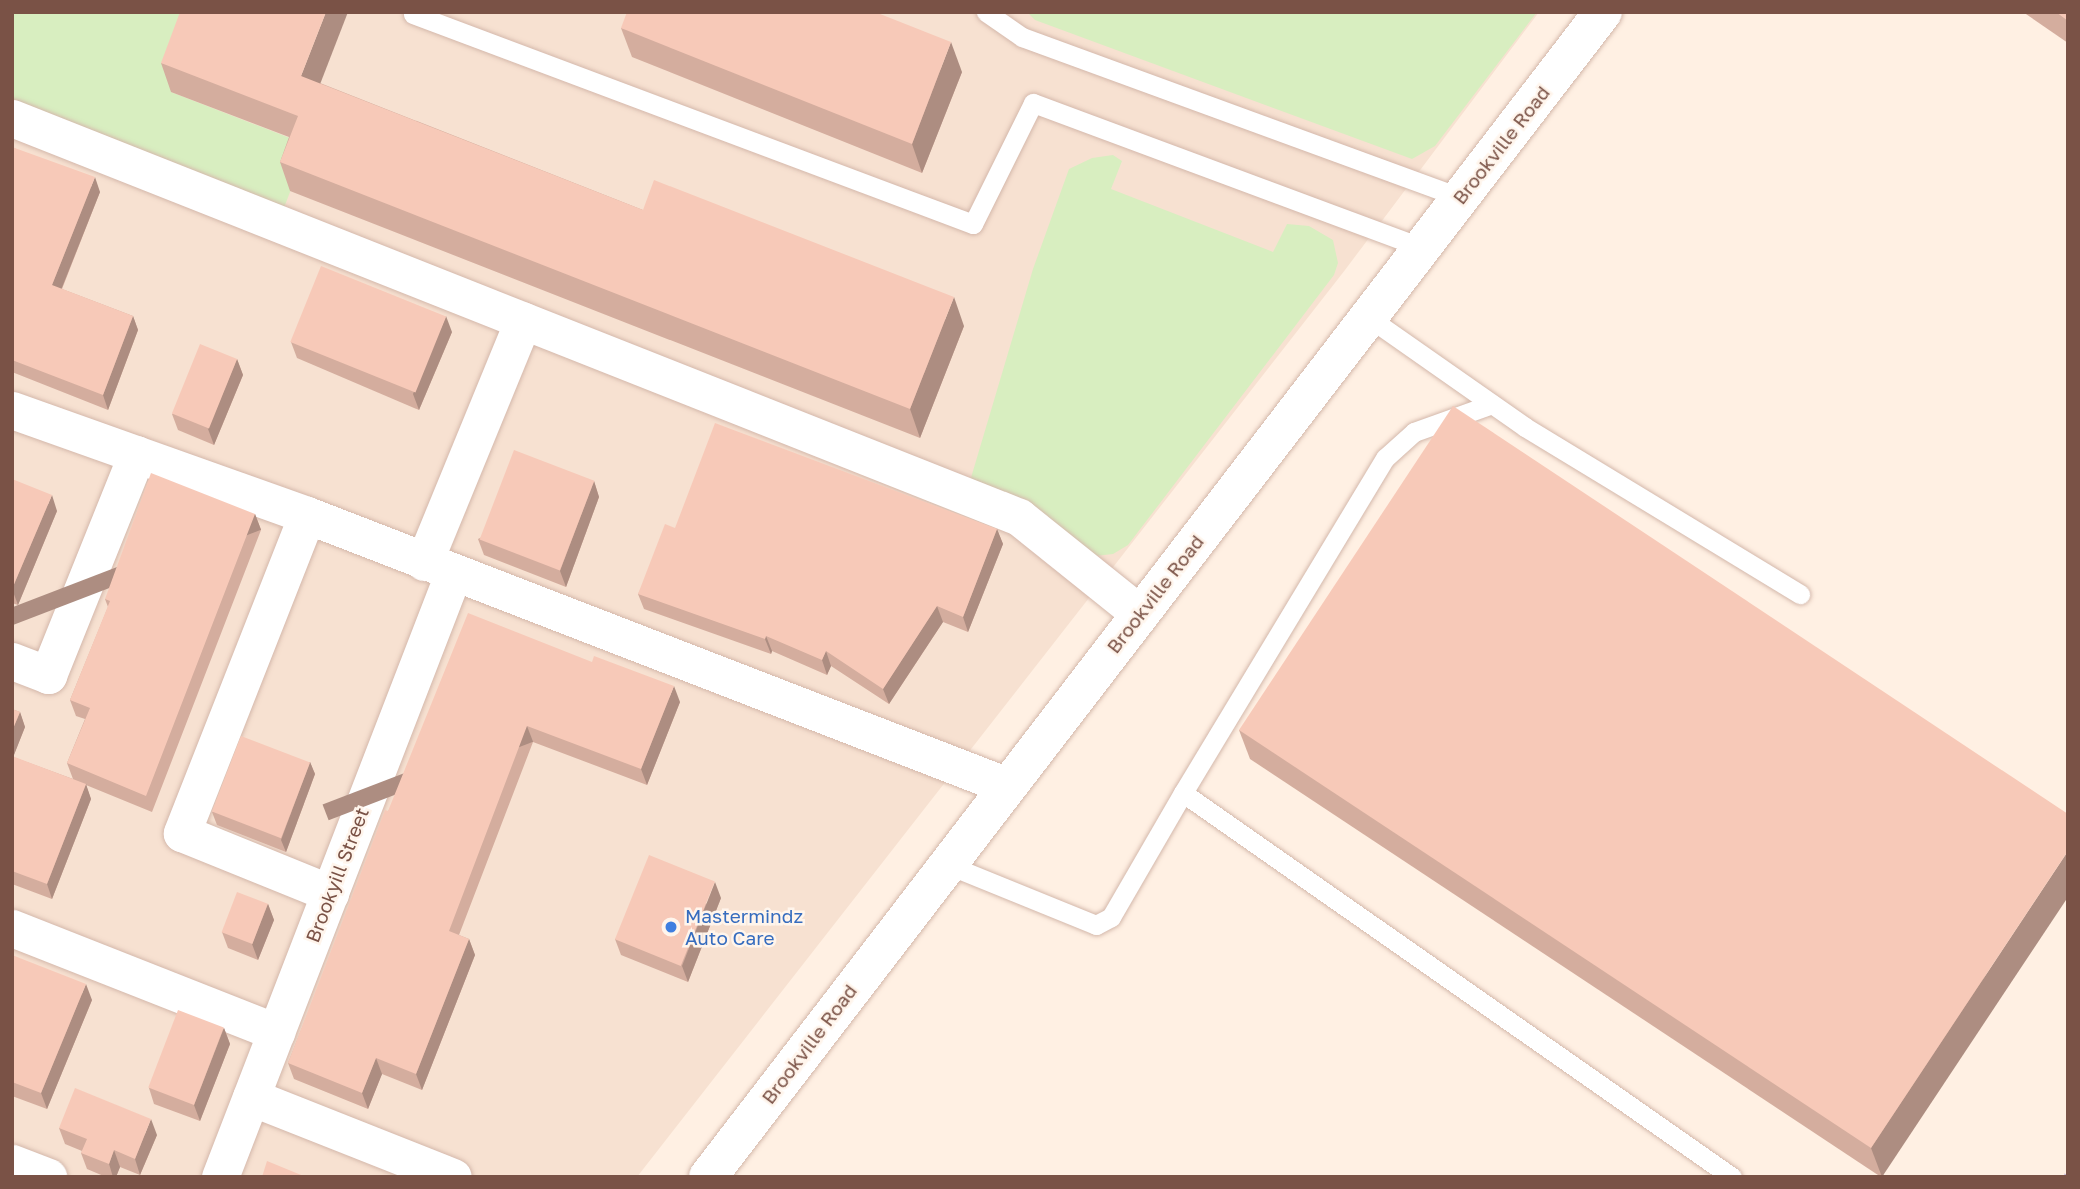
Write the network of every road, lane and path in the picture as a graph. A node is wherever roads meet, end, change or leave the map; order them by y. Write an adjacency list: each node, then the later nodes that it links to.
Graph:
1 (986, 12): 5 (lane)
2 (1603, 12): 5 (main road, Brookville Road)
3 (413, 14): 6 (lane)
4 (12, 118): 8 (street)
5 (1461, 198): 6 (main road, Brookville Road)
6 (1422, 248): 7 (main road, Brookville Road)
7 (1368, 317): 9 (lane); 15 (main road, Brookville Road)
8 (523, 321): 13 (street, Brookyill Street); 15 (street)
9 (1492, 404): 14 (lane); 18 (lane)
10 (12, 410): 11 (street)
11 (137, 454): 12 (street); 16 (street)
12 (307, 515): 13 (street); 20 (street)
13 (439, 568): 17 (street); 20 (street, Brookyill Street)
14 (1800, 594)
15 (1140, 614): 17 (main road, Brookville Road)
16 (12, 661)
17 (1005, 785): 19 (main road, Brookville Road)
18 (1183, 793): 19 (lane); 29 (lane)
19 (946, 864): 28 (main road, Brookville Road)
20 (330, 893): 22 (street, Brookyill Street)
21 (12, 928): 22 (street)
22 (276, 1032): 23 (street, Brookyill Street)
23 (251, 1097): 26 (street, Brookyill Street); 27 (street)
24 (12, 1163): 25 (street)
25 (48, 1177)
26 (220, 1177)
27 (453, 1177)
28 (708, 1177)
29 (1732, 1177)

